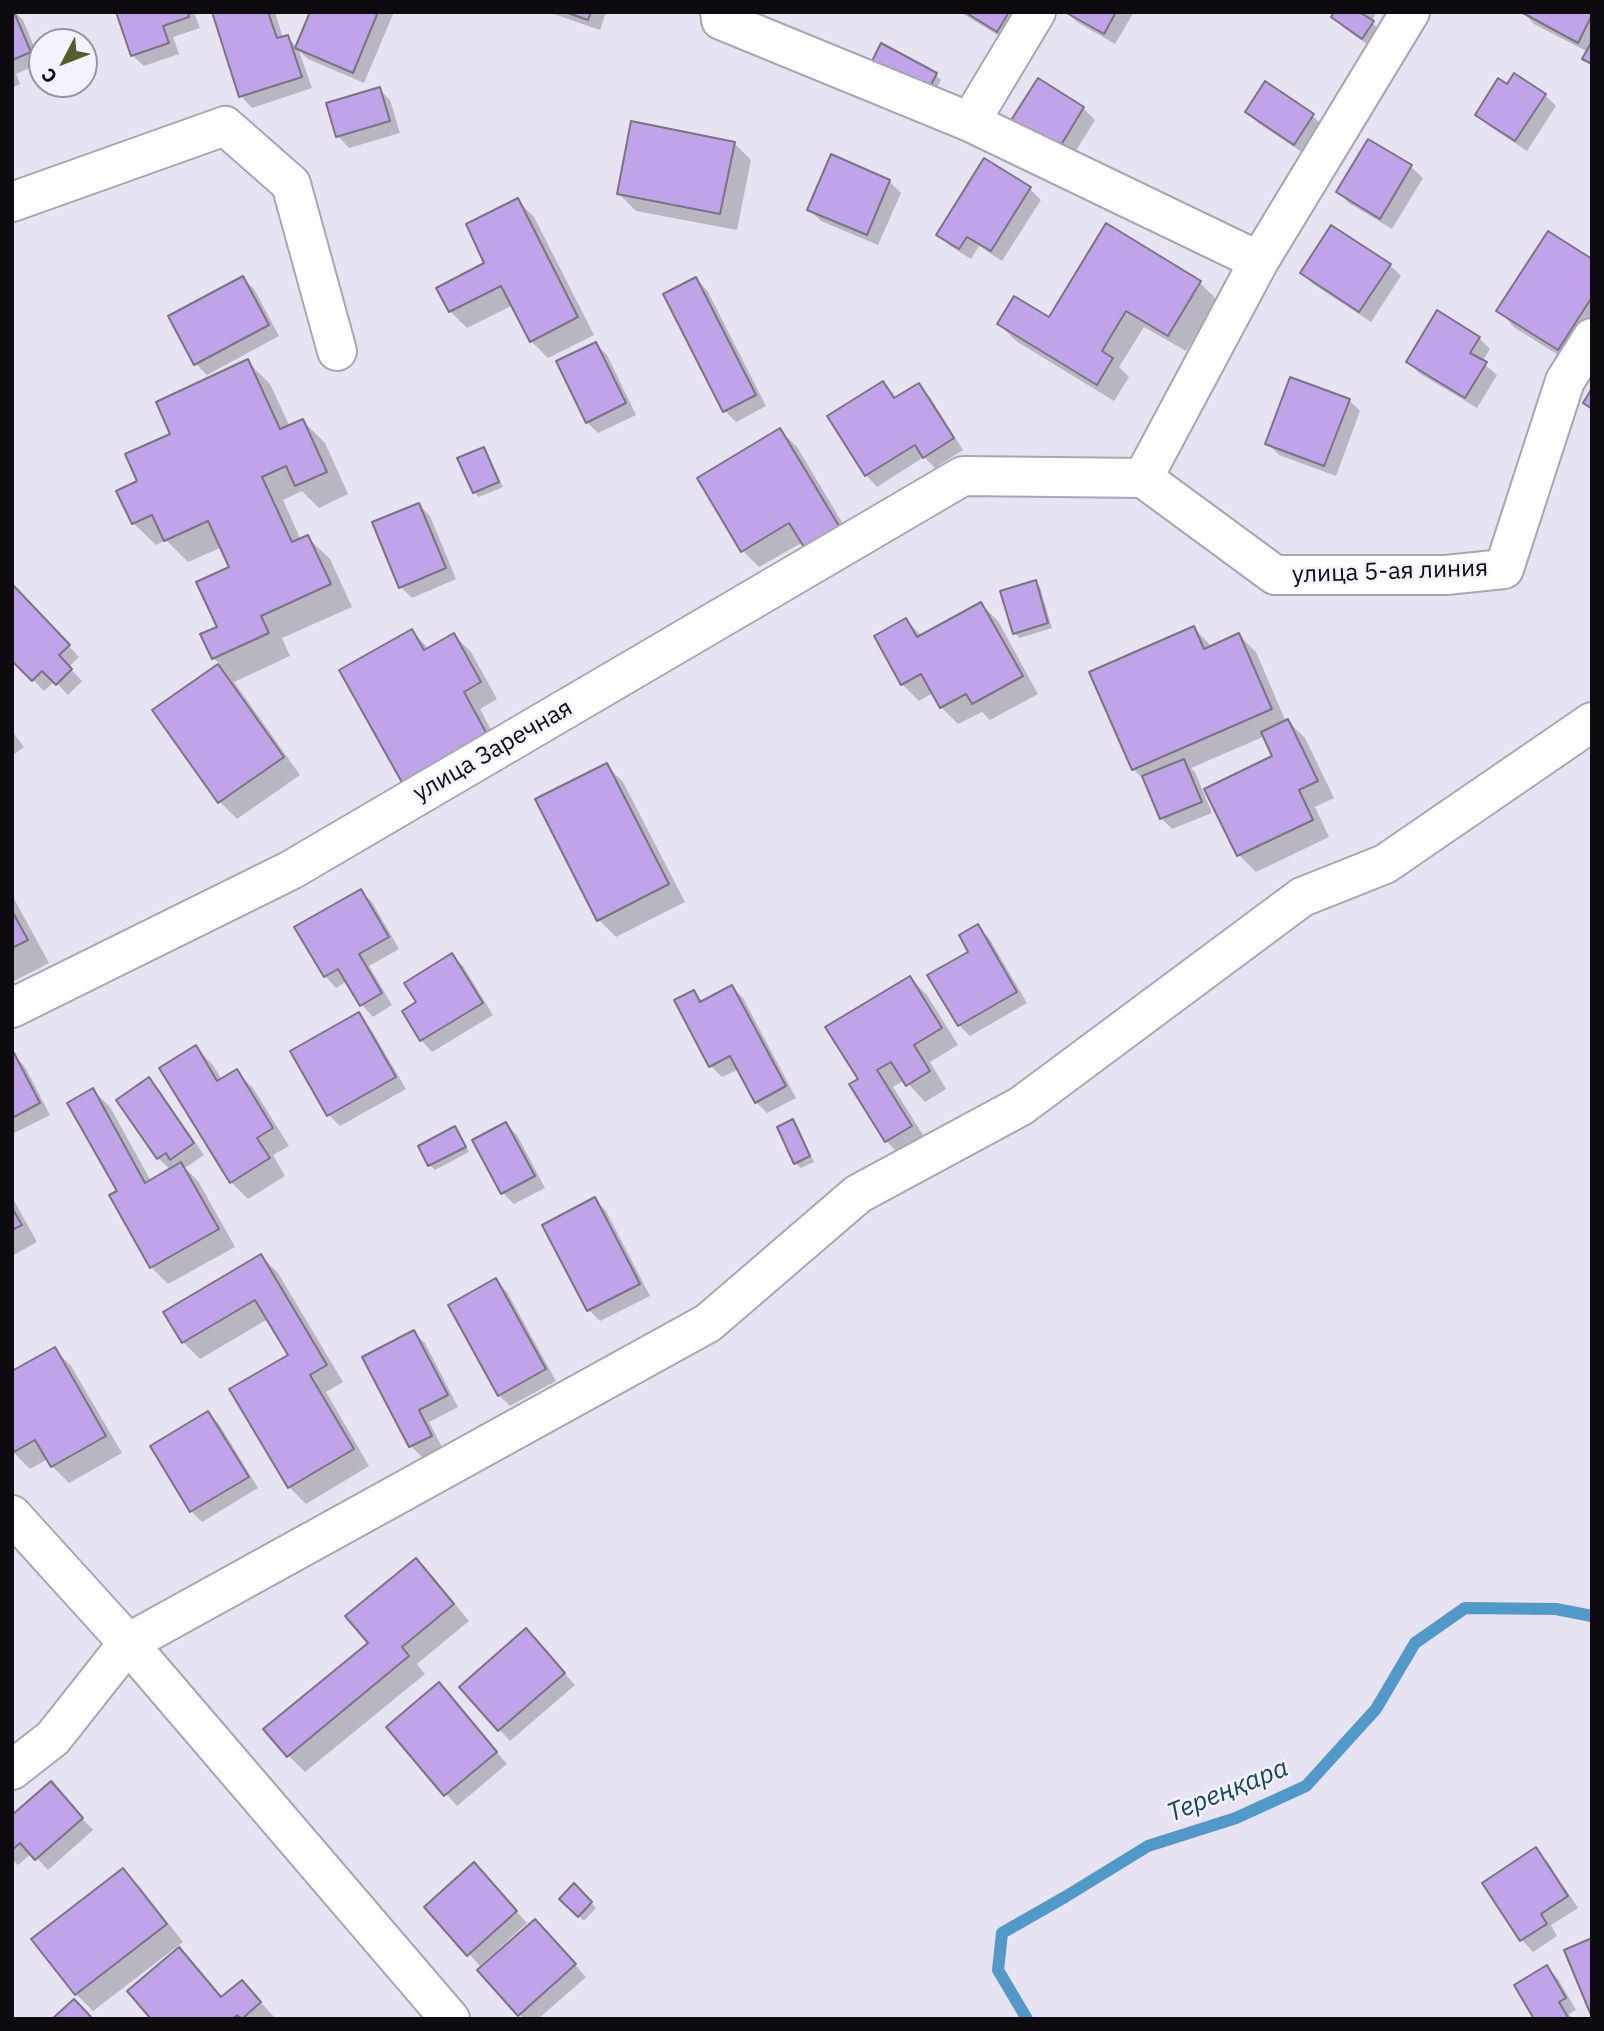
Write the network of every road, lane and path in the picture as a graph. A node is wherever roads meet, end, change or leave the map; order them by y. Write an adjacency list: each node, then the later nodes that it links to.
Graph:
1 (720, 12): 4 (street)
2 (1036, 12): 4 (street)
3 (1410, 12): 6 (street)
4 (970, 122): 6 (street)
5 (12, 202): 8 (street)
6 (1259, 261): 9 (street)
7 (1592, 338): 9 (street, улица 5-ая линия)
8 (337, 351)
9 (1143, 478): 11 (street, улица Заречная)
10 (1592, 722): 13 (street)
11 (12, 1008)
12 (12, 1515): 13 (street)
13 (128, 1643): 14 (street); 15 (street)
14 (12, 1770)
15 (450, 2019)

